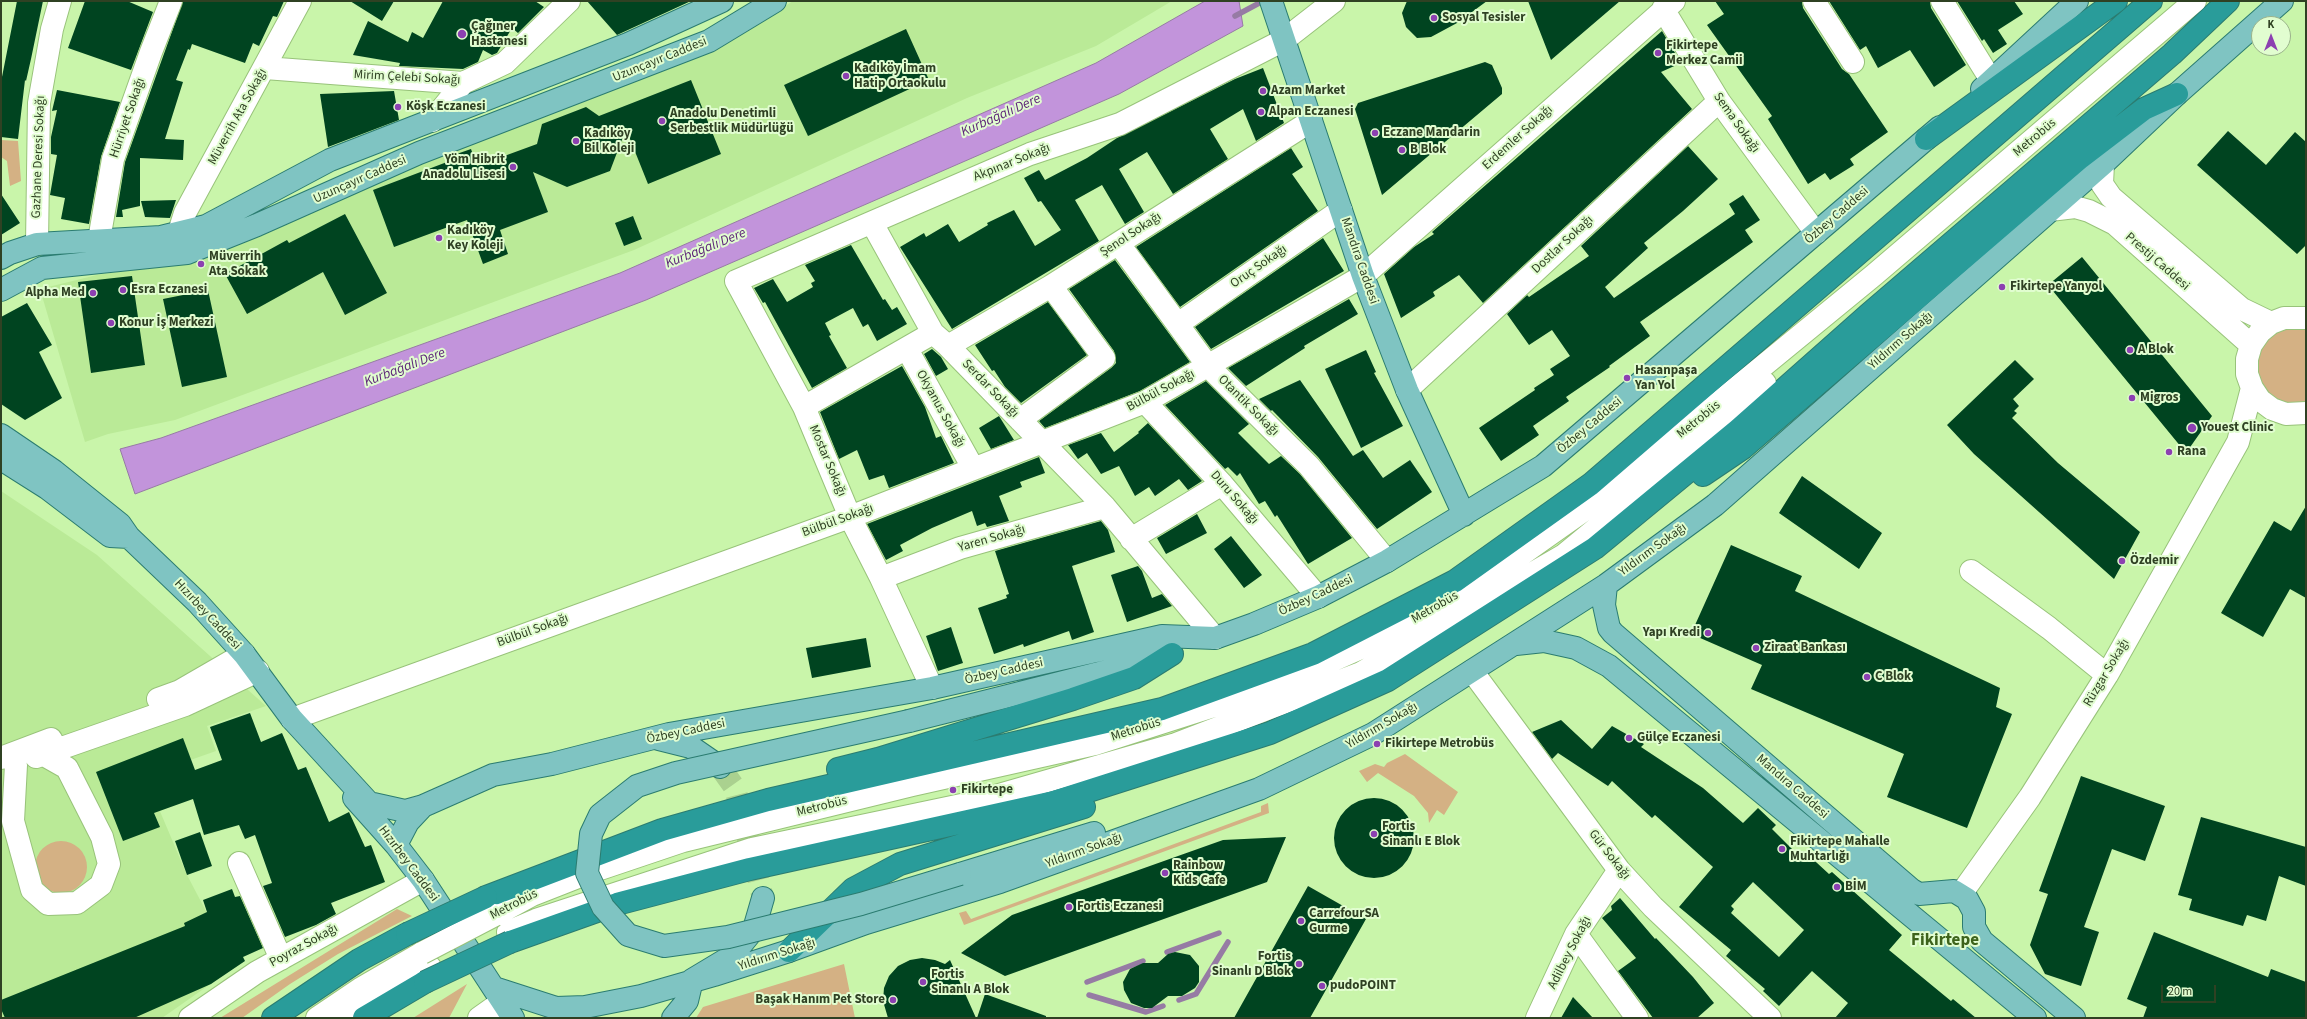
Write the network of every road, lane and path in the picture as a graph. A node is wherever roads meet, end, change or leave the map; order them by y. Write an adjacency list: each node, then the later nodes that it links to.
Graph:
1 (60, 1): 36 (street, Gazhane Deresi Sokağı)
2 (172, 1): 35 (street, Hürriyet Sokağı)
3 (300, 1): 21 (street, Müverrih Ata Sokağı)
4 (569, 1): 23 (street, Mirim Çelebi Sokağı)
5 (722, 1): 26 (main road, Uzunçayır Caddesi)
6 (775, 1): 43 (main road, Uzunçayır Caddesi)
7 (1271, 1): 19 (main road, Mandıra Caddesi)
8 (1334, 1): 19 (street, Akpınar Sokağı)
9 (1814, 1): 20 (street)
10 (1942, 1): 22 (street)
11 (2116, 1): 28 (highway)
12 (2151, 1): 89 (highway)
13 (2195, 1): 39 (street, Metrobüs)
14 (2228, 1): 69 (highway)
15 (2287, 1): 18 (main road, Yıldırım Sokağı)
16 (2071, 3): 22 (main road, Özbey Caddesi)
17 (1668, 5): 25 (street, Sema Sokağı); 40 (street, Erdemler Sokağı)
18 (2274, 8): 24 (main road, Yıldırım Sokağı)
19 (1284, 40): 27 (main road, Mandıra Caddesi); 32 (street, Akpınar Sokağı)
20 (1853, 62)
21 (265, 68): 23 (street, Mirim Çelebi Sokağı); 34 (street, Müverrih Ata Sokağı)
22 (1991, 80): 28 (main road, Özbey Caddesi)
23 (463, 83): 26 (street)
24 (2177, 94): 29 (main road, Yıldırım Sokağı); 69 (highway)
25 (1719, 101): 33 (street, Sema Sokağı); 52 (street, Dostlar Sokağı)
26 (432, 121): 34 (main road, Uzunçayır Caddesi)
27 (1311, 121): 30 (main road, Mandıra Caddesi); 37 (street, Şenol Sokağı)
28 (1926, 139): 33 (main road, Özbey Caddesi)
29 (2103, 164): 31 (main road, Yıldırım Sokağı); 45 (street, Prestij Caddesi)
30 (1341, 210): 40 (main road, Mandıra Caddesi); 46 (street, Oruç Sokağı)
31 (2050, 210): 48 (street, Prestij Caddesi); 73 (main road, Yıldırım Sokağı)
32 (872, 222): 41 (street, Akpınar Sokağı); 47 (street, Serdar Sokağı)
33 (1816, 234): 65 (main road, Özbey Caddesi)
34 (178, 235): 35 (main road, Uzunçayır Caddesi)
35 (100, 240): 36 (main road, Uzunçayır Caddesi)
36 (37, 244): 38 (main road, Uzunçayır Caddesi)
37 (1118, 244): 42 (street, Şenol Sokağı); 46 (street, Otantik Sokağı)
38 (1, 258)
39 (1874, 275): 100 (street, Metrobüs); 104 (street, Metrobüs)
40 (1363, 276): 50 (street, Bülbül Sokağı); 52 (main road, Mandıra Caddesi)
41 (736, 281): 54 (street, Mostar Sokağı)
42 (1051, 286): 47 (street, Şenol Sokağı); 57 (street)
43 (1, 290)
44 (2306, 318): 45 (street)
45 (2272, 323): 48 (street)
46 (1178, 324): 50 (street, Otantik Sokağı)
47 (941, 339): 49 (street, Şenol Sokağı); 57 (street, Serdar Sokağı)
48 (2251, 345): 51 (street)
49 (907, 349): 54 (street, Şenol Sokağı); 62 (street, Okyanus Sokağı)
50 (1208, 366): 53 (street, Bülbül Sokağı); 70 (street, Otantik Sokağı)
51 (2252, 388): 55 (street); 59 (street)
52 (1407, 390): 65 (main road, Mandıra Caddesi)
53 (1145, 402): 60 (street, Bülbül Sokağı); 63 (street, Duru Sokağı)
54 (804, 407): 66 (street, Mostar Sokağı)
55 (2272, 409): 56 (street); 59 (street)
56 (2304, 415)
57 (1020, 420): 60 (street, Serdar Sokağı)
58 (1, 435): 67 (main road, Hızırbey Caddesi)
59 (2238, 442): 81 (street, Rüzgar Sokağı)
60 (1041, 443): 62 (street, Bülbül Sokağı); 64 (street, Serdar Sokağı)
61 (1, 459): 67 (main road)
62 (973, 468): 66 (street, Bülbül Sokağı)
63 (1222, 484): 68 (street); 74 (street, Duru Sokağı)
64 (1105, 507): 68 (street, Serdar Sokağı); 72 (street, Yaren Sokağı)
65 (1464, 514): 70 (main road, Özbey Caddesi)
66 (850, 517): 72 (street, Mostar Sokağı); 83 (street, Bülbül Sokağı)
67 (129, 537): 77 (main road, Hızırbey Caddesi)
68 (1131, 539): 75 (street, Serdar Sokağı)
69 (1595, 548): 84 (highway)
70 (1387, 561): 74 (main road, Özbey Caddesi)
71 (1971, 571): 81 (street)
72 (881, 578): 82 (street, Mostar Sokağı)
73 (1606, 585): 76 (main road, Yıldırım Sokağı); 97 (main road, Mandıra Caddesi)
74 (1318, 597): 75 (main road, Özbey Caddesi)
75 (1215, 638): 78 (main road); 82 (main road, Özbey Caddesi)
76 (1513, 644): 80 (main road, Yıldırım Sokağı); 103 (main road, Mandıra Caddesi)
77 (244, 654): 79 (main road, Hızırbey Caddesi); 87 (street)
78 (1172, 654): 89 (highway); 92 (main road, bridge)
79 (258, 670): 83 (main road, Hızırbey Caddesi); 86 (street)
80 (1472, 670): 92 (main road, Yıldırım Sokağı); 95 (street, Gür Sokağı)
81 (2107, 675): 98 (street, Rüzgar Sokağı)
82 (932, 688): 85 (main road, Özbey Caddesi)
83 (292, 719): 90 (main road, Hızırbey Caddesi); 93 (main road, Hızırbey Caddesi)
84 (1270, 733): 104 (highway); 105 (highway)
85 (654, 738): 88 (main road); 90 (main road, Özbey Caddesi)
86 (44, 755): 87 (street); 91 (street)
87 (6, 764): 91 (street)
88 (720, 767)
89 (768, 800): 100 (highway)
90 (423, 806): 93 (main road, Özbey Caddesi)
91 (7, 812)
92 (1192, 813): 105 (main road, Yıldırım Sokağı)
93 (396, 845): 96 (main road, Hızırbey Caddesi)
94 (239, 863): 106 (street)
95 (1619, 870): 102 (street, Adilbey Sokağı); 119 (street, Gür Sokağı)
96 (423, 880): 106 (street, Poyraz Sokağı); 109 (main road, Hızırbey Caddesi)
97 (1938, 893): 98 (main road, Mandıra Caddesi); 103 (main road)
98 (1961, 894): 101 (main road)
99 (763, 898): 108 (main road)
100 (490, 906): 107 (street, Metrobüs, bridge); 111 (highway, bridge)
101 (1974, 919): 103 (main road); 121 (main road)
102 (1576, 934): 117 (street, Adilbey Sokağı); 118 (street)
103 (1936, 936): 120 (main road, Mandıra Caddesi)
104 (509, 937): 107 (highway, bridge)
105 (789, 951): 108 (main road, Yıldırım Sokağı)
106 (281, 959): 110 (street, Poyraz Sokağı)
107 (426, 968): 112 (street, Metrobüs); 113 (street, Metrobüs); 114 (highway)
108 (692, 980): 109 (main road, Yıldırım Sokağı); 116 (main road)
109 (503, 1002): 115 (street)
110 (190, 1018)
111 (273, 1018)
112 (317, 1018)
113 (348, 1018)
114 (364, 1018)
115 (479, 1018)
116 (673, 1018)
117 (1537, 1018)
118 (1637, 1018)
119 (1770, 1018)
120 (2034, 1018)
121 (2074, 1018)

